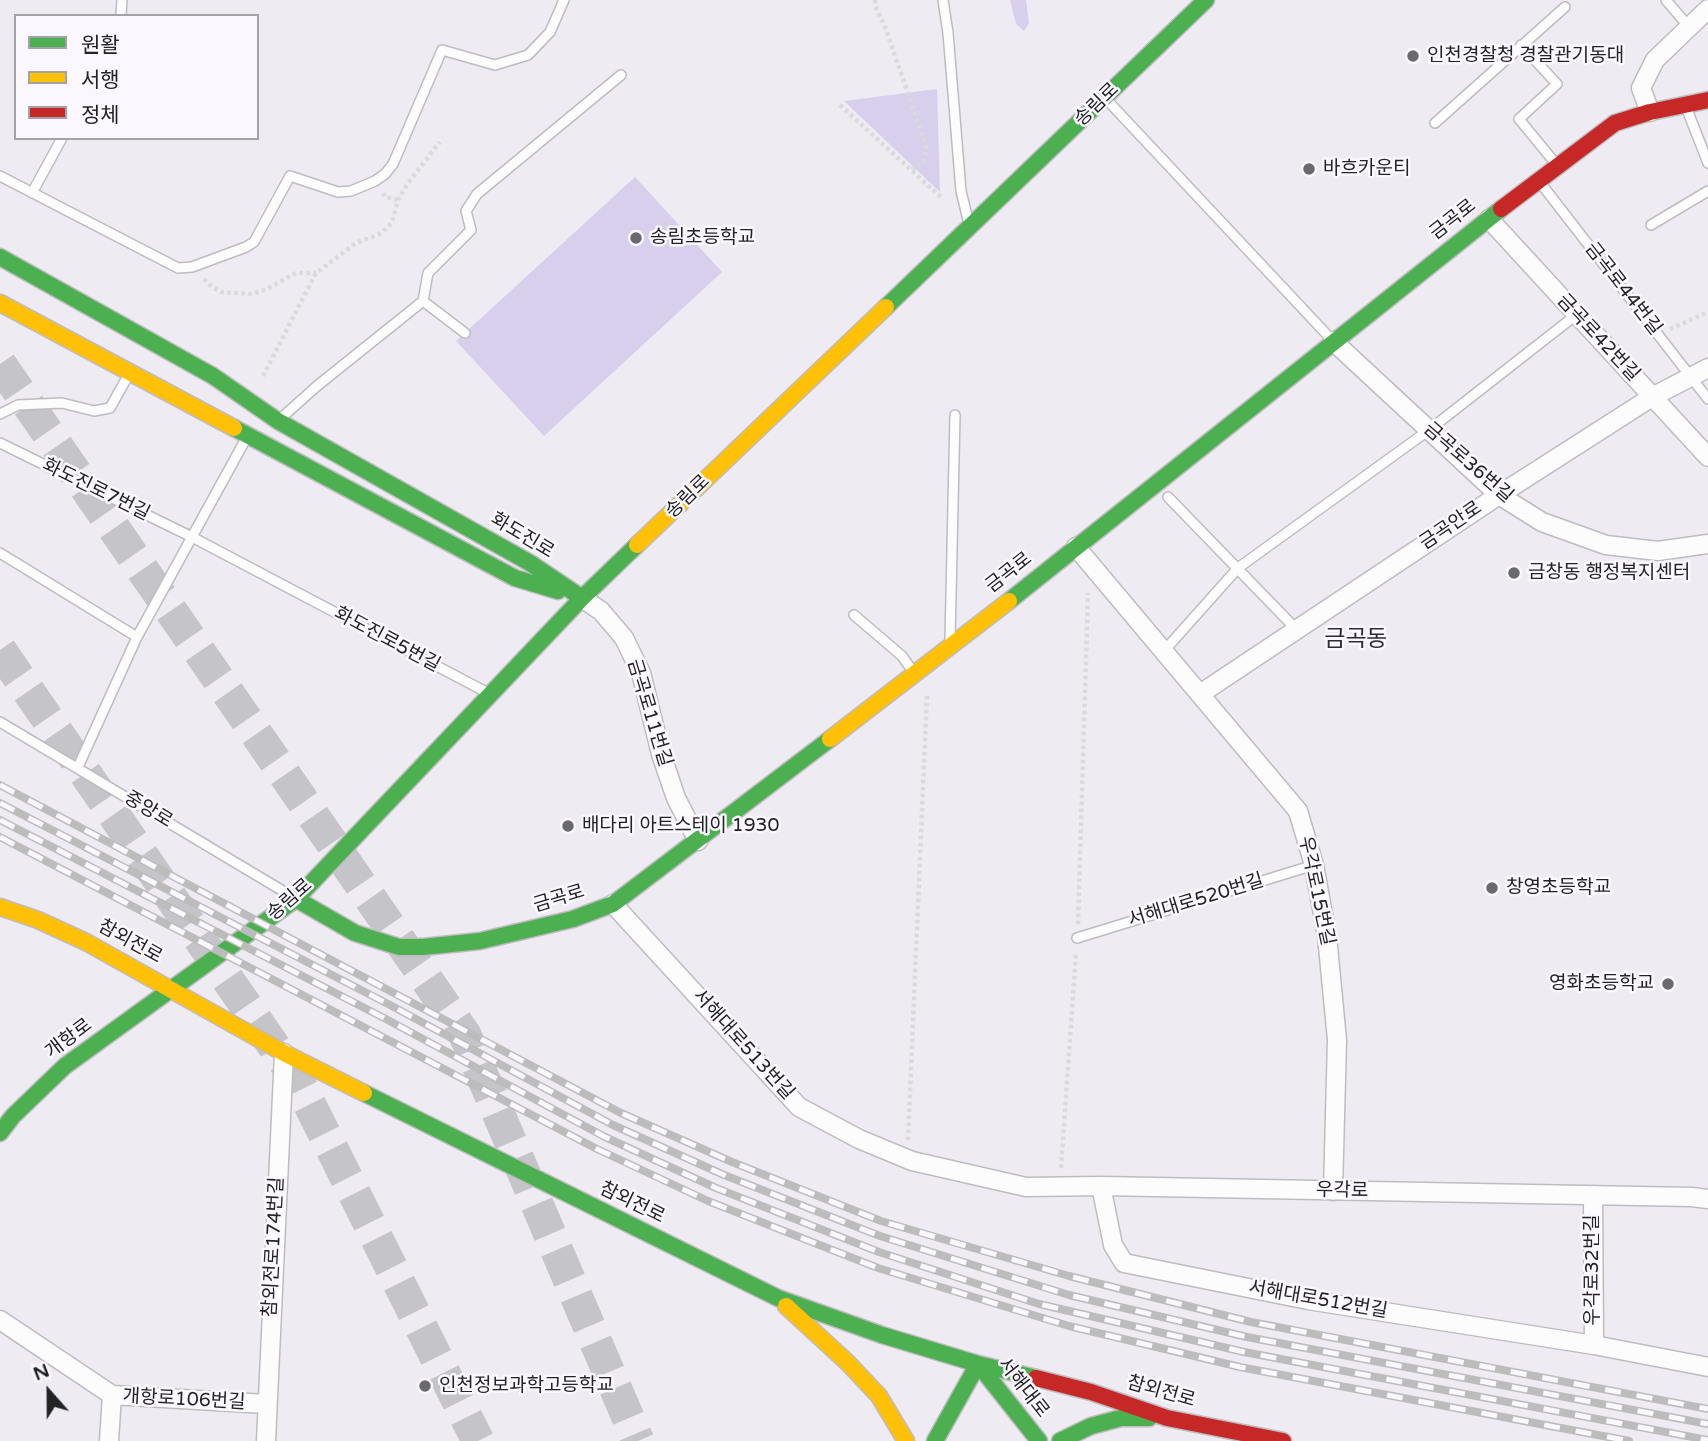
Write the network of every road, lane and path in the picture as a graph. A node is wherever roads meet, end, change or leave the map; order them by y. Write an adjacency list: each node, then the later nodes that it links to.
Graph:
1 (564, 0): 31 (lane)
2 (875, 0): 21 (path)
3 (943, 0): 29 (lane)
4 (1665, 0): 8 (lane)
5 (1204, 1): 11 (main road, 송림로)
6 (1564, 7): 9 (lane)
7 (1708, 9): 8 (street)
8 (1689, 27): 15 (street)
9 (1521, 46): 16 (lane); 20 (lane)
10 (621, 75): 33 (lane)
11 (1104, 97): 29 (main road, 송림로); 39 (lane)
12 (1708, 100): 14 (main road, 금곡로)
13 (840, 105): 21 (path)
14 (1685, 105): 15 (main road, 금곡로); 19 (lane)
15 (1650, 112): 20 (main road, 금곡로)
16 (1435, 123)
17 (61, 140): 25 (lane)
18 (440, 142): 32 (path)
19 (1708, 163)
20 (1557, 165): 23 (main road, 금곡로)
21 (912, 170): 26 (path)
22 (0, 176): 25 (lane)
23 (1538, 180): 27 (main road, 금곡로); 38 (lane, 금곡로44번길)
24 (1708, 191): 28 (lane)
25 (32, 193): 31 (lane)
26 (943, 200)
27 (1489, 219): 36 (street, 금곡로42번길); 39 (main road, 금곡로)
28 (1651, 225)
29 (970, 227): 62 (main road, 송림로)
30 (4, 262): 48 (main road, 화도진로)
31 (192, 267): 32 (path)
32 (316, 273): 42 (path)
33 (423, 301): 37 (lane); 48 (lane)
34 (0, 303): 41 (main road, 화도진로)
35 (1708, 312): 38 (path)
36 (1576, 315): 44 (street, 금곡로42번길); 49 (lane)
37 (465, 333)
38 (1657, 334): 43 (lane, 금곡로44번길)
39 (1333, 341): 49 (street, 금곡로36번길); 57 (main road, 금곡로)
40 (1708, 368): 43 (street, 금곡안로)
41 (130, 372): 46 (lane); 50 (main road, 화도진로)
42 (263, 376)
43 (1689, 376): 44 (street, 금곡안로); 45 (lane, 금곡로44번길)
44 (1652, 397): 52 (street, 금곡로42번길); 53 (street, 금곡안로)
45 (1708, 399)
46 (0, 414)
47 (955, 415): 66 (lane)
48 (278, 421): 62 (main road, 화도진로)
49 (1429, 430): 53 (street, 금곡로36번길); 59 (lane)
50 (248, 435): 55 (lane); 62 (main road, 화도진로)
51 (0, 443): 55 (lane, 화도진로7번길)
52 (1708, 457)
53 (1499, 495): 56 (street, 금곡로36번길); 64 (street, 금곡안로)
54 (1168, 497): 59 (lane)
55 (192, 537): 61 (lane, 화도진로7번길); 65 (lane)
56 (1708, 544)
57 (1076, 547): 66 (main road, 금곡로); 67 (street, 우각로15번길)
58 (0, 553): 65 (lane)
59 (1238, 568): 64 (lane); 67 (lane)
60 (1088, 583): 79 (path)
61 (284, 585): 70 (lane, 화도진로5번길)
62 (582, 598): 70 (main road, 송림로); 74 (street, 금곡로11번길)
63 (854, 615): 68 (lane)
64 (1296, 629): 71 (street, 금곡안로)
65 (137, 637): 73 (lane)
66 (950, 647): 68 (main road, 금곡로)
67 (1164, 651): 71 (street, 우각로15번길)
68 (915, 674): 74 (main road, 금곡로)
69 (928, 686): 83 (path)
70 (490, 694): 76 (main road, 송림로)
71 (1200, 694): 75 (street, 우각로15번길)
72 (0, 722): 73 (lane, 중앙로)
73 (78, 767): 76 (lane, 중앙로)
74 (698, 841): 77 (main road, 금곡로)
75 (1314, 865): 79 (lane, 서해대로520번길); 87 (street, 우각로15번길)
76 (296, 899): 77 (main road, 금곡로); 80 (main road, 송림로)
77 (613, 904): 85 (street, 서해대로513번길)
78 (0, 908): 80 (main road, 참외전로)
79 (1077, 937): 84 (path)
80 (173, 990): 81 (main road, 참외전로); 82 (main road, 개항로)
81 (284, 1054): 90 (main road, 참외전로); 96 (street, 참외전로174번길)
82 (0, 1133)
83 (908, 1142)
84 (1060, 1170)
85 (977, 1177): 86 (street, 우각로)
86 (1101, 1186): 87 (street, 우각로); 92 (street, 서해대로512번길)
87 (1333, 1191): 88 (street, 우각로)
88 (1593, 1195): 89 (street, 우각로); 92 (street, 우각로32번길)
89 (1708, 1199)
90 (778, 1298): 93 (main road, 참외전로); 101 (main road)
91 (0, 1320): 95 (street, 개항로106번길)
92 (1594, 1345): 94 (street, 서해대로512번길)
93 (978, 1364): 97 (main road, 참외전로); 102 (main road, 서해대로); 103 (main road, 서해대로)
94 (1708, 1367)
95 (112, 1395): 96 (street, 개항로106번길); 99 (street)
96 (266, 1404): 100 (street, 참외전로174번길)
97 (1167, 1418): 98 (main road, 참외전로); 104 (main road)
98 (1216, 1434): 105 (main road, 참외전로)
99 (109, 1441)
100 (266, 1441)
101 (906, 1441)
102 (935, 1441)
103 (1039, 1441)
104 (1060, 1441)
105 (1283, 1441)

